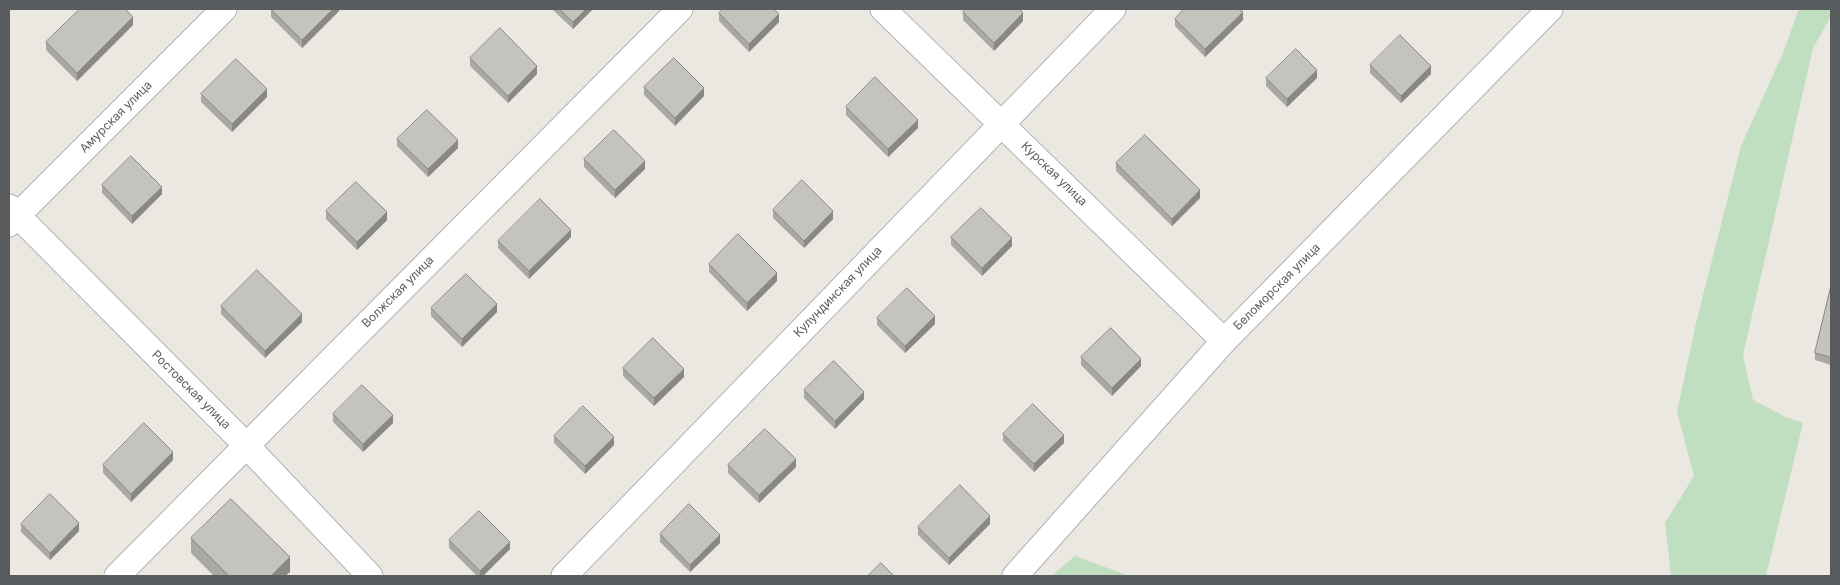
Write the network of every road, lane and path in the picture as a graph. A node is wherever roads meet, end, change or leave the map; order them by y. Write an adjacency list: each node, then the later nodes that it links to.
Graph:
1 (224, 9): 7 (street, Амурская улица)
2 (680, 9): 9 (street, Волжская улица)
3 (883, 9): 6 (street, Курская улица)
4 (1113, 9): 6 (street, Кулундинская улица)
5 (1550, 9): 8 (street, Беломорская улица)
6 (1002, 123): 8 (street, Курская улица); 12 (street, Кулундинская улица)
7 (12, 216): 9 (street, Ростовская улица)
8 (1224, 341): 13 (street, Беломорская улица)
9 (246, 445): 10 (street, Волжская улица); 11 (street, Ростовская улица)
10 (117, 576)
11 (370, 576)
12 (564, 576)
13 (1015, 576)

